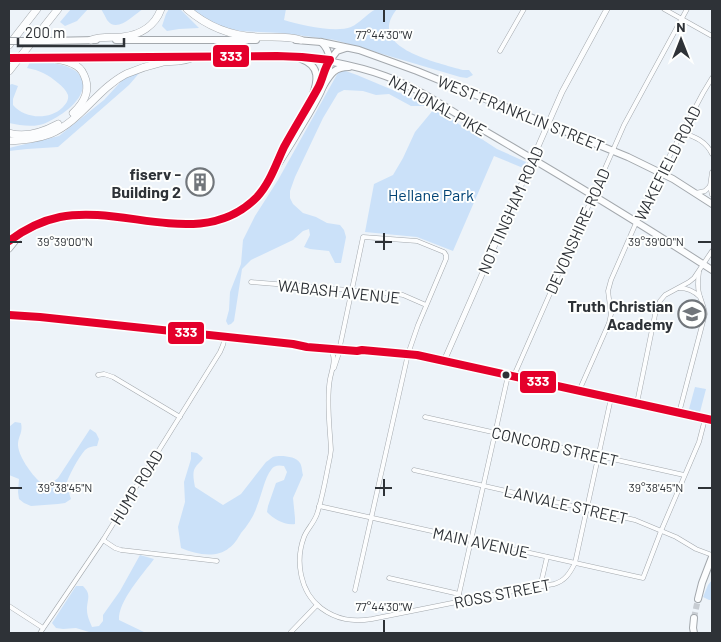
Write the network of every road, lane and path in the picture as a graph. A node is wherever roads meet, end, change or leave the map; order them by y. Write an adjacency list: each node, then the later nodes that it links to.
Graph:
1 (33, 9): 15 (highway)
2 (37, 9): 15 (highway)
3 (161, 9): 12 (highway)
4 (187, 9): 13 (highway)
5 (524, 9): 18 (street)
6 (607, 9): 30 (street, NOTTINGHAM ROAD)
7 (664, 9): 10 (street)
8 (687, 9): 10 (street, DEVONSHIRE ROAD)
9 (57, 10): 16 (highway)
10 (682, 19): 11 (street); 34 (street, DEVONSHIRE ROAD)
11 (712, 36)
12 (91, 40): 13 (main road); 15 (main road, bridge)
13 (301, 40): 14 (main road)
14 (321, 42): 17 (main road, WEST FRANKLIN STREET); 23 (main road)
15 (9, 44)
16 (28, 46): 25 (highway); 26 (highway)
17 (348, 48): 23 (main road); 30 (main road, WEST FRANKLIN STREET)
18 (500, 51)
19 (277, 56): 20 (main road, NATIONAL PIKE); 23 (main road, NATIONAL PIKE); 29 (main road)
20 (193, 57): 22 (main road, NATIONAL PIKE); 33 (highway)
21 (9, 58): 22 (main road, NATIONAL PIKE, bridge)
22 (46, 58): 32 (highway)
23 (330, 60): 24 (main road, NATIONAL PIKE); 28 (main road); 29 (main road)
24 (361, 68): 28 (main road); 36 (main road, NATIONAL PIKE)
25 (9, 71)
26 (9, 75)
27 (712, 78): 31 (street, WAKEFIELD ROAD)
28 (322, 88): 37 (main road)
29 (312, 97): 37 (main road)
30 (548, 124): 34 (main road, WEST FRANKLIN STREET); 36 (street, NOTTINGHAM ROAD)
31 (682, 132): 35 (street); 38 (street, WAKEFIELD ROAD)
32 (9, 133)
33 (9, 142)
34 (613, 150): 38 (main road, WEST FRANKLIN STREET); 43 (street, DEVONSHIRE ROAD)
35 (712, 154)
36 (532, 159): 43 (main road, NATIONAL PIKE); 66 (street, NOTTINGHAM ROAD)
37 (274, 172): 46 (main road)
38 (661, 172): 41 (main road, WEST FRANKLIN STREET); 45 (street, WAKEFIELD ROAD)
39 (712, 172): 40 (street)
40 (710, 186): 41 (street); 42 (street)
41 (696, 192): 44 (main road, WEST FRANKLIN STREET)
42 (712, 195)
43 (592, 196): 45 (main road, NATIONAL PIKE); 69 (street, DEVONSHIRE ROAD)
44 (712, 204)
45 (636, 223): 50 (main road, NATIONAL PIKE); 70 (street, WAKEFIELD ROAD)
46 (23, 232): 47 (main road); 48 (main road)
47 (9, 241)
48 (9, 248)
49 (712, 251): 50 (street)
50 (703, 264): 51 (main road, NATIONAL PIKE); 52 (street)
51 (712, 270)
52 (699, 271): 54 (street); 55 (street)
53 (251, 282): 57 (street, WABASH AVENUE)
54 (677, 288): 56 (street); 72 (street)
55 (698, 288): 56 (street); 58 (street)
56 (690, 290): 58 (street)
57 (352, 291): 59 (street, WABASH AVENUE); 59 (street); 63 (street)
58 (700, 297): 73 (street)
59 (426, 305): 65 (street)
60 (9, 313): 61 (street)
61 (225, 337): 62 (street); 74 (street, HUMP ROAD)
62 (298, 345): 63 (street); 64 (street)
63 (341, 348): 64 (street); 65 (street); 67 (street)
64 (330, 349): 67 (street)
65 (408, 354): 66 (street); 85 (street)
66 (444, 361): 69 (street)
67 (332, 372): 83 (street)
68 (98, 375): 74 (street)
69 (512, 375): 70 (street); 78 (street, DEVONSHIRE ROAD)
70 (579, 391): 71 (street)
71 (611, 398): 72 (street); 79 (street, ROSS STREET)
72 (636, 404): 73 (street)
73 (679, 413): 76 (street)
74 (180, 417): 87 (street, HUMP ROAD)
75 (425, 417): 78 (street, CONCORD STREET)
76 (705, 419): 77 (street); 81 (street)
77 (712, 420)
78 (495, 432): 79 (street, CONCORD STREET); 82 (street, DEVONSHIRE ROAD)
79 (598, 455): 81 (street, CONCORD STREET); 84 (street, ROSS STREET)
80 (414, 470): 82 (street, LANVALE STREET)
81 (684, 475): 86 (street)
82 (483, 486): 84 (street, LANVALE STREET); 88 (street, DEVONSHIRE ROAD)
83 (319, 506): 85 (street, MAIN AVENUE); 101 (street)
84 (586, 509): 86 (street, LANVALE STREET); 92 (street, ROSS STREET)
85 (371, 518): 88 (street, MAIN AVENUE); 97 (street)
86 (661, 531): 89 (street, LANVALE STREET); 92 (street, MAIN AVENUE)
87 (103, 540): 91 (street); 104 (street, HUMP ROAD)
88 (471, 540): 90 (street, MAIN AVENUE); 98 (street, DEVONSHIRE ROAD)
89 (712, 556): 95 (main road)
90 (547, 557): 92 (street, MAIN AVENUE); 96 (street)
91 (217, 561)
92 (575, 563): 96 (street, ROSS STREET)
93 (712, 573): 95 (main road)
94 (389, 578): 98 (street)
95 (702, 583): 99 (main road)
96 (540, 587): 100 (street, ROSS STREET)
97 (355, 590)
98 (459, 594): 100 (street)
99 (698, 599)
100 (461, 601): 101 (street, ROSS STREET)
101 (317, 605): 107 (street)
102 (9, 606): 104 (street)
103 (694, 618): 105 (main road)
104 (43, 628): 106 (street, HUMP ROAD)
105 (692, 631)
106 (40, 633)
107 (290, 633)

